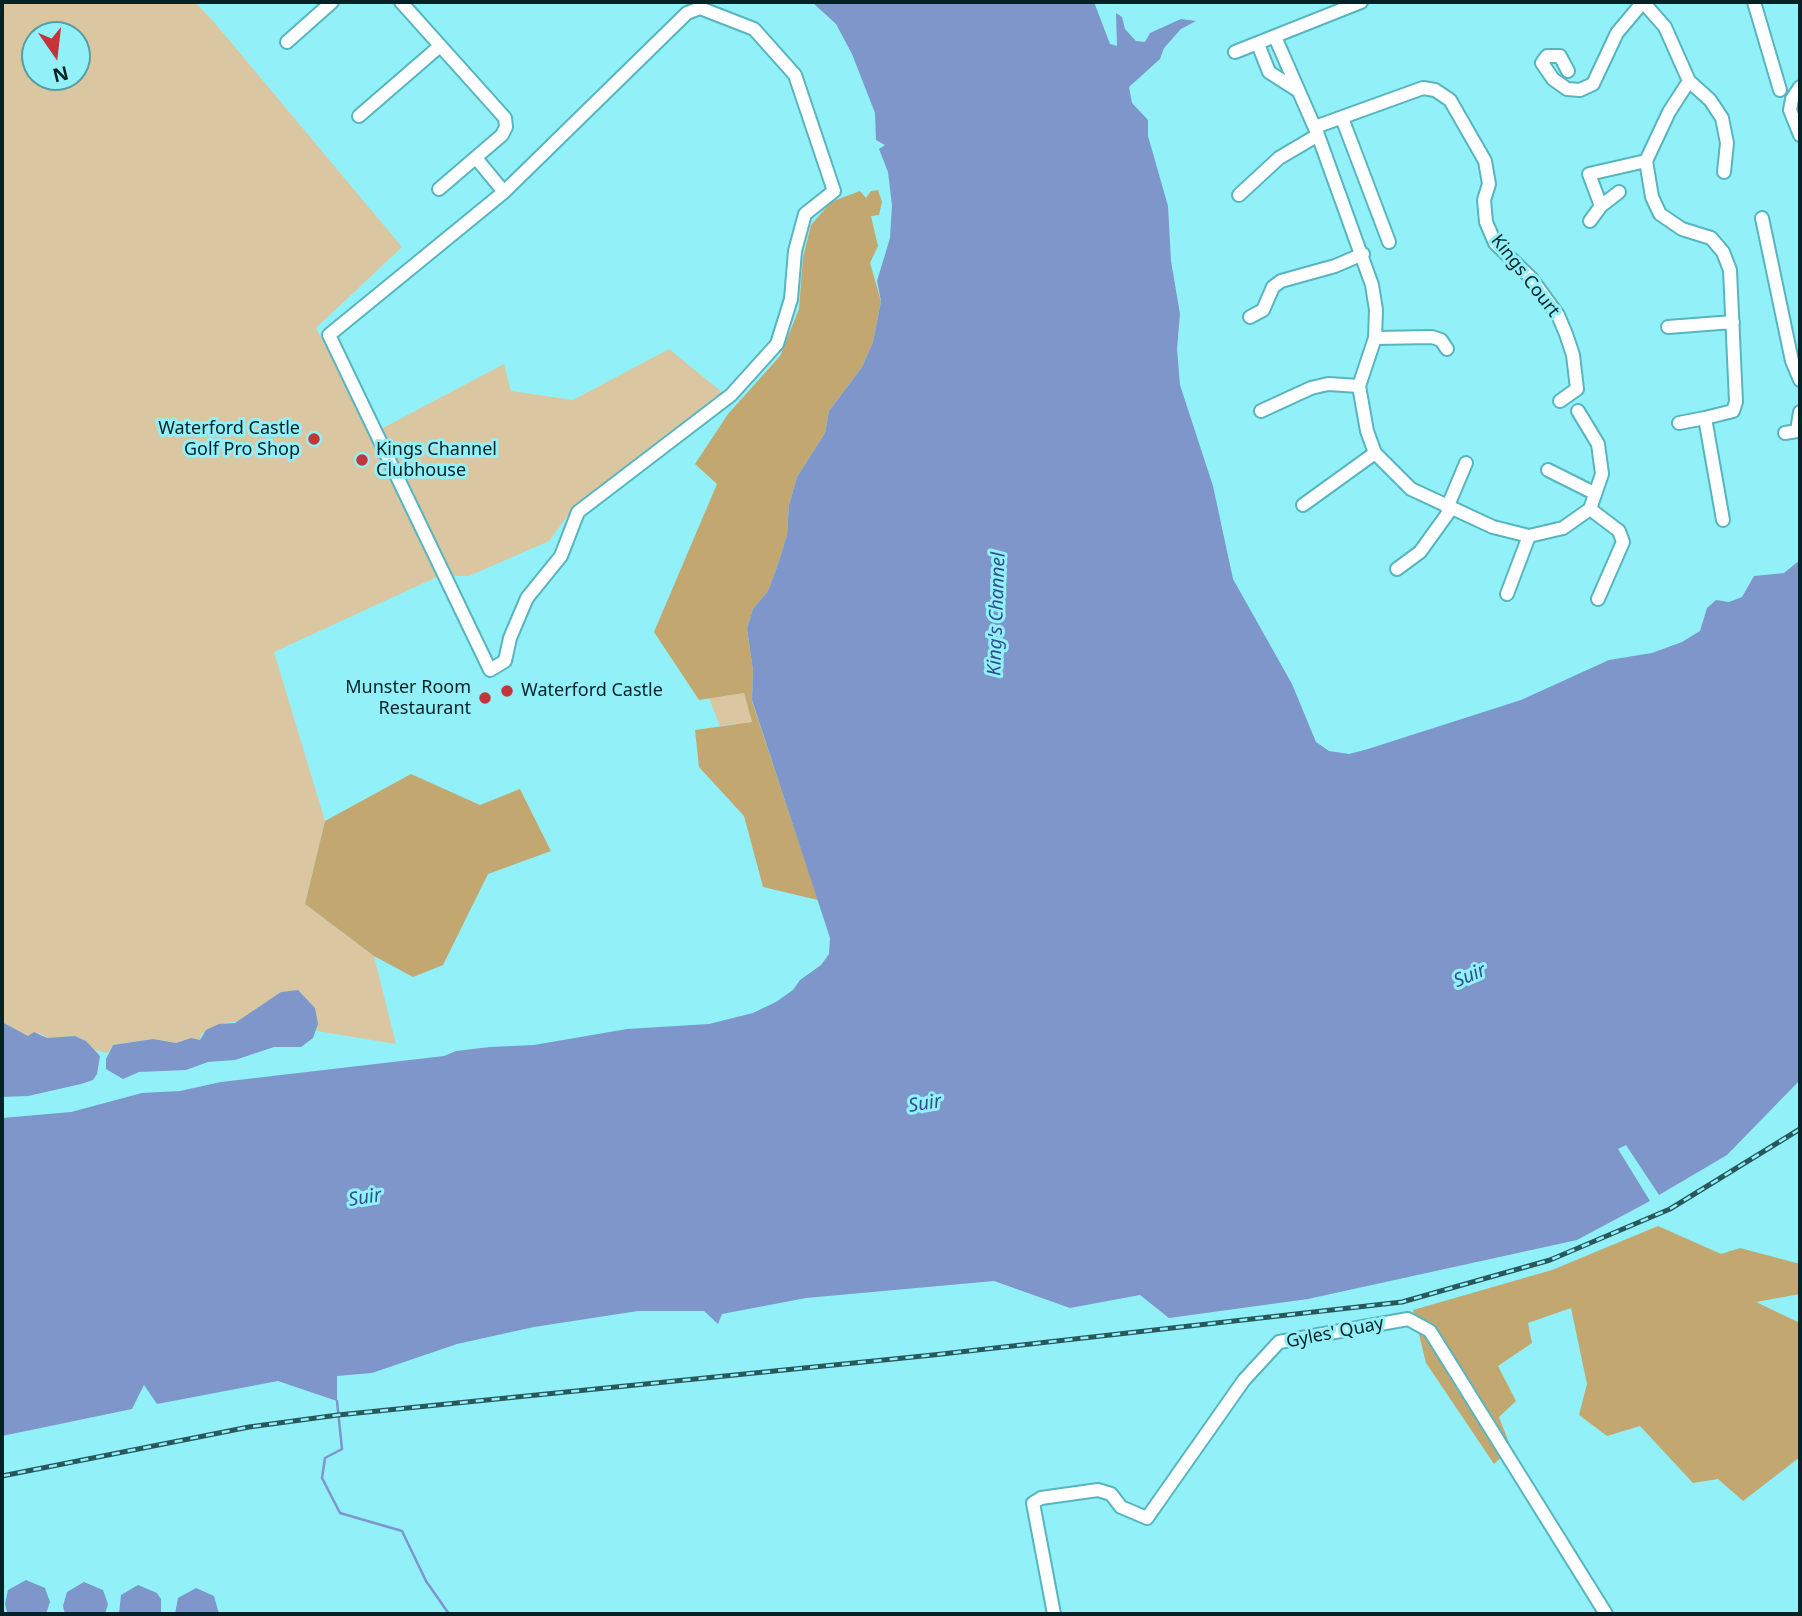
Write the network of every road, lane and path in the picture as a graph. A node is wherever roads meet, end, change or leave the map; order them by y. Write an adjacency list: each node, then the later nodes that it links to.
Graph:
1 (331, 2): 7 (street)
2 (401, 2): 9 (street)
3 (1361, 2): 6 (street)
4 (1754, 2): 14 (street)
5 (720, 8): 24 (street); 24 (street)
6 (1275, 37): 8 (street); 15 (street)
7 (286, 42)
8 (1258, 44): 10 (street); 15 (street)
9 (440, 46): 16 (street); 20 (street)
10 (1236, 52)
11 (1567, 71): 12 (street)
12 (1689, 81): 21 (street); 22 (street)
13 (1800, 87): 19 (street)
14 (1780, 90)
15 (1297, 91): 18 (street)
16 (359, 116)
17 (1342, 118): 18 (street, Kings Court); 30 (street); 39 (street, Kings Court)
18 (1316, 131): 26 (street); 31 (street)
19 (1800, 135)
20 (476, 158): 23 (street); 24 (street)
21 (1646, 161): 27 (street); 33 (street)
22 (1724, 172)
23 (439, 189)
24 (504, 192)
25 (1619, 192): 27 (street)
26 (1239, 195)
27 (1601, 206): 29 (street)
28 (1762, 218): 37 (street)
29 (1590, 221)
30 (1389, 242)
31 (1363, 254): 32 (street); 35 (street)
32 (1250, 317)
33 (1733, 322): 34 (street); 43 (street)
34 (1668, 327)
35 (1375, 338): 36 (street); 38 (street)
36 (1447, 349)
37 (1800, 380)
38 (1359, 386): 40 (street); 46 (street)
39 (1560, 401)
40 (1261, 411)
41 (1578, 411): 49 (street)
42 (1800, 412): 45 (street)
43 (1705, 418): 44 (street); 53 (street)
44 (1679, 423)
45 (1785, 433)
46 (1375, 453): 50 (street); 51 (street)
47 (1466, 464): 51 (street)
48 (1548, 470): 49 (street)
49 (1594, 493): 52 (street)
50 (1303, 506)
51 (1449, 509): 54 (street); 55 (street)
52 (1590, 509): 54 (street); 57 (street)
53 (1723, 520)
54 (1529, 536): 56 (street)
55 (1397, 569)
56 (1507, 594)
57 (1598, 599)
58 (1054, 1614): 59 (street, Gyles' Quay)
59 (1606, 1614)

